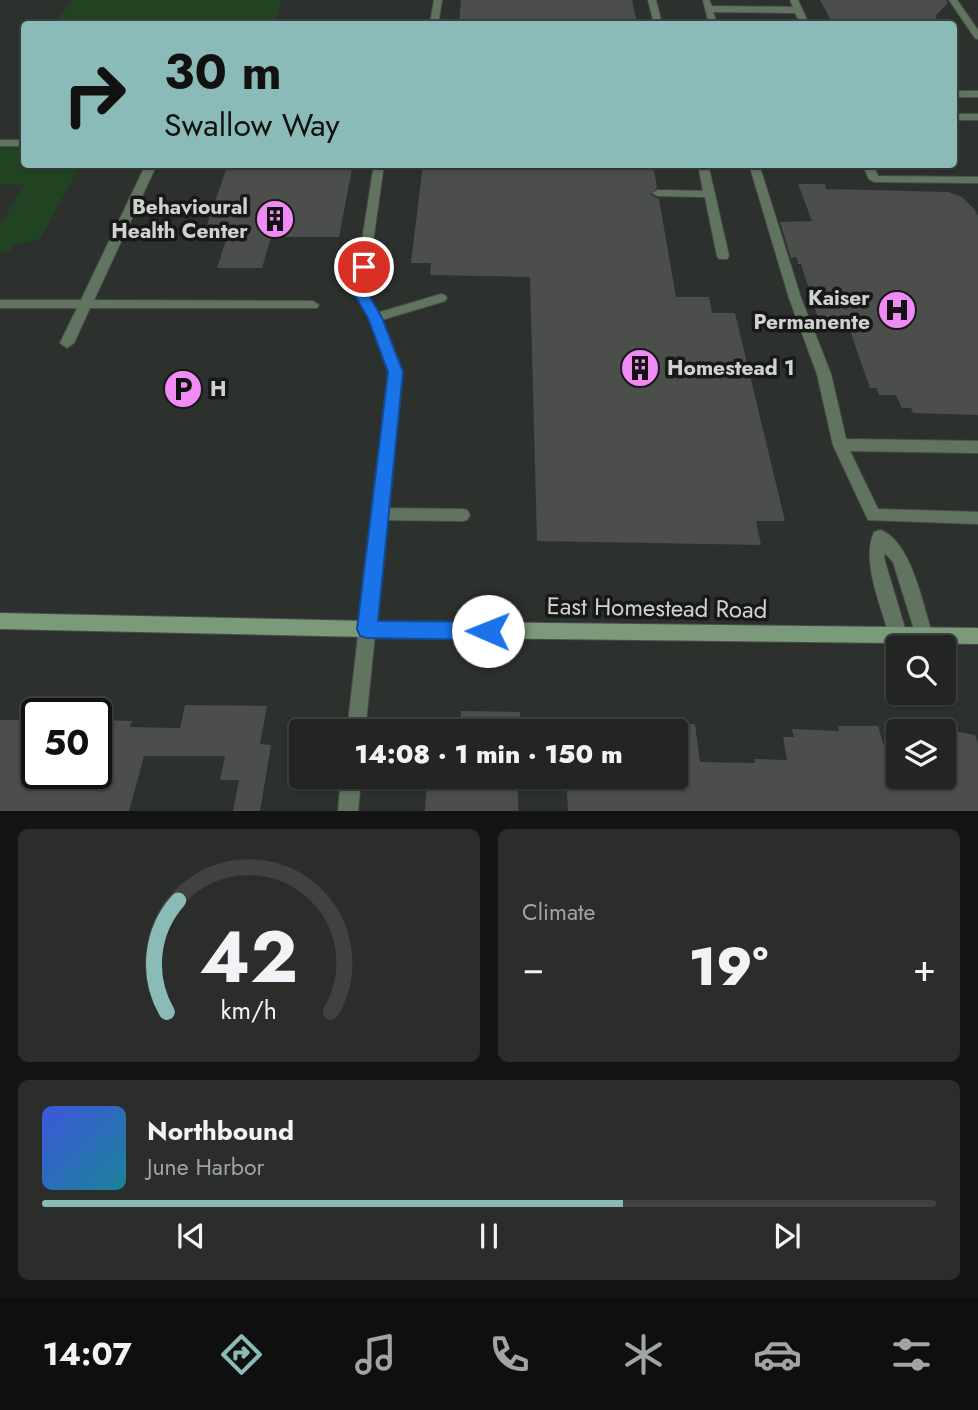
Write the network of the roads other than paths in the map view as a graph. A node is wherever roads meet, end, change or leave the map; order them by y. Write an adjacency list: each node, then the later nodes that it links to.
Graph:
1 (438, 0): 7 (street)
2 (652, 0): 8 (street)
3 (793, 0): 6 (street)
4 (953, 0): 10 (street)
5 (707, 5): 6 (street)
6 (798, 10): 9 (street)
7 (434, 21)
8 (657, 21)
9 (804, 21)
10 (978, 36)
11 (957, 94): 12 (street)
12 (978, 94)
13 (957, 117): 14 (street)
14 (978, 117)
15 (0, 143): 16 (street)
16 (21, 143)
17 (150, 168): 28 (street)
18 (378, 168): 30 (street)
19 (704, 168): 24 (street)
20 (755, 168): 32 (street)
21 (869, 168): 22 (street)
22 (978, 180)
23 (658, 193): 24 (street)
24 (709, 194): 25 (street)
25 (723, 256)
26 (441, 298): 30 (street)
27 (0, 304): 28 (street)
28 (86, 304): 29 (street); 31 (street)
29 (313, 305)
30 (375, 318): 34 (street)
31 (68, 344)
32 (840, 445): 33 (street); 36 (street)
33 (978, 447)
34 (379, 514): 35 (street); 40 (street)
35 (462, 514)
36 (873, 515): 37 (street); 38 (street)
37 (978, 518)
38 (880, 537): 41 (street); 42 (street)
39 (0, 621): 40 (main road, East Homestead Road)
40 (367, 629): 41 (main road, East Homestead Road); 45 (street)
41 (898, 635)
42 (924, 635)
43 (956, 636): 44 (main road, East Homestead Road)
44 (978, 636)
45 (357, 719)
46 (350, 789): 47 (street)
47 (348, 811)

